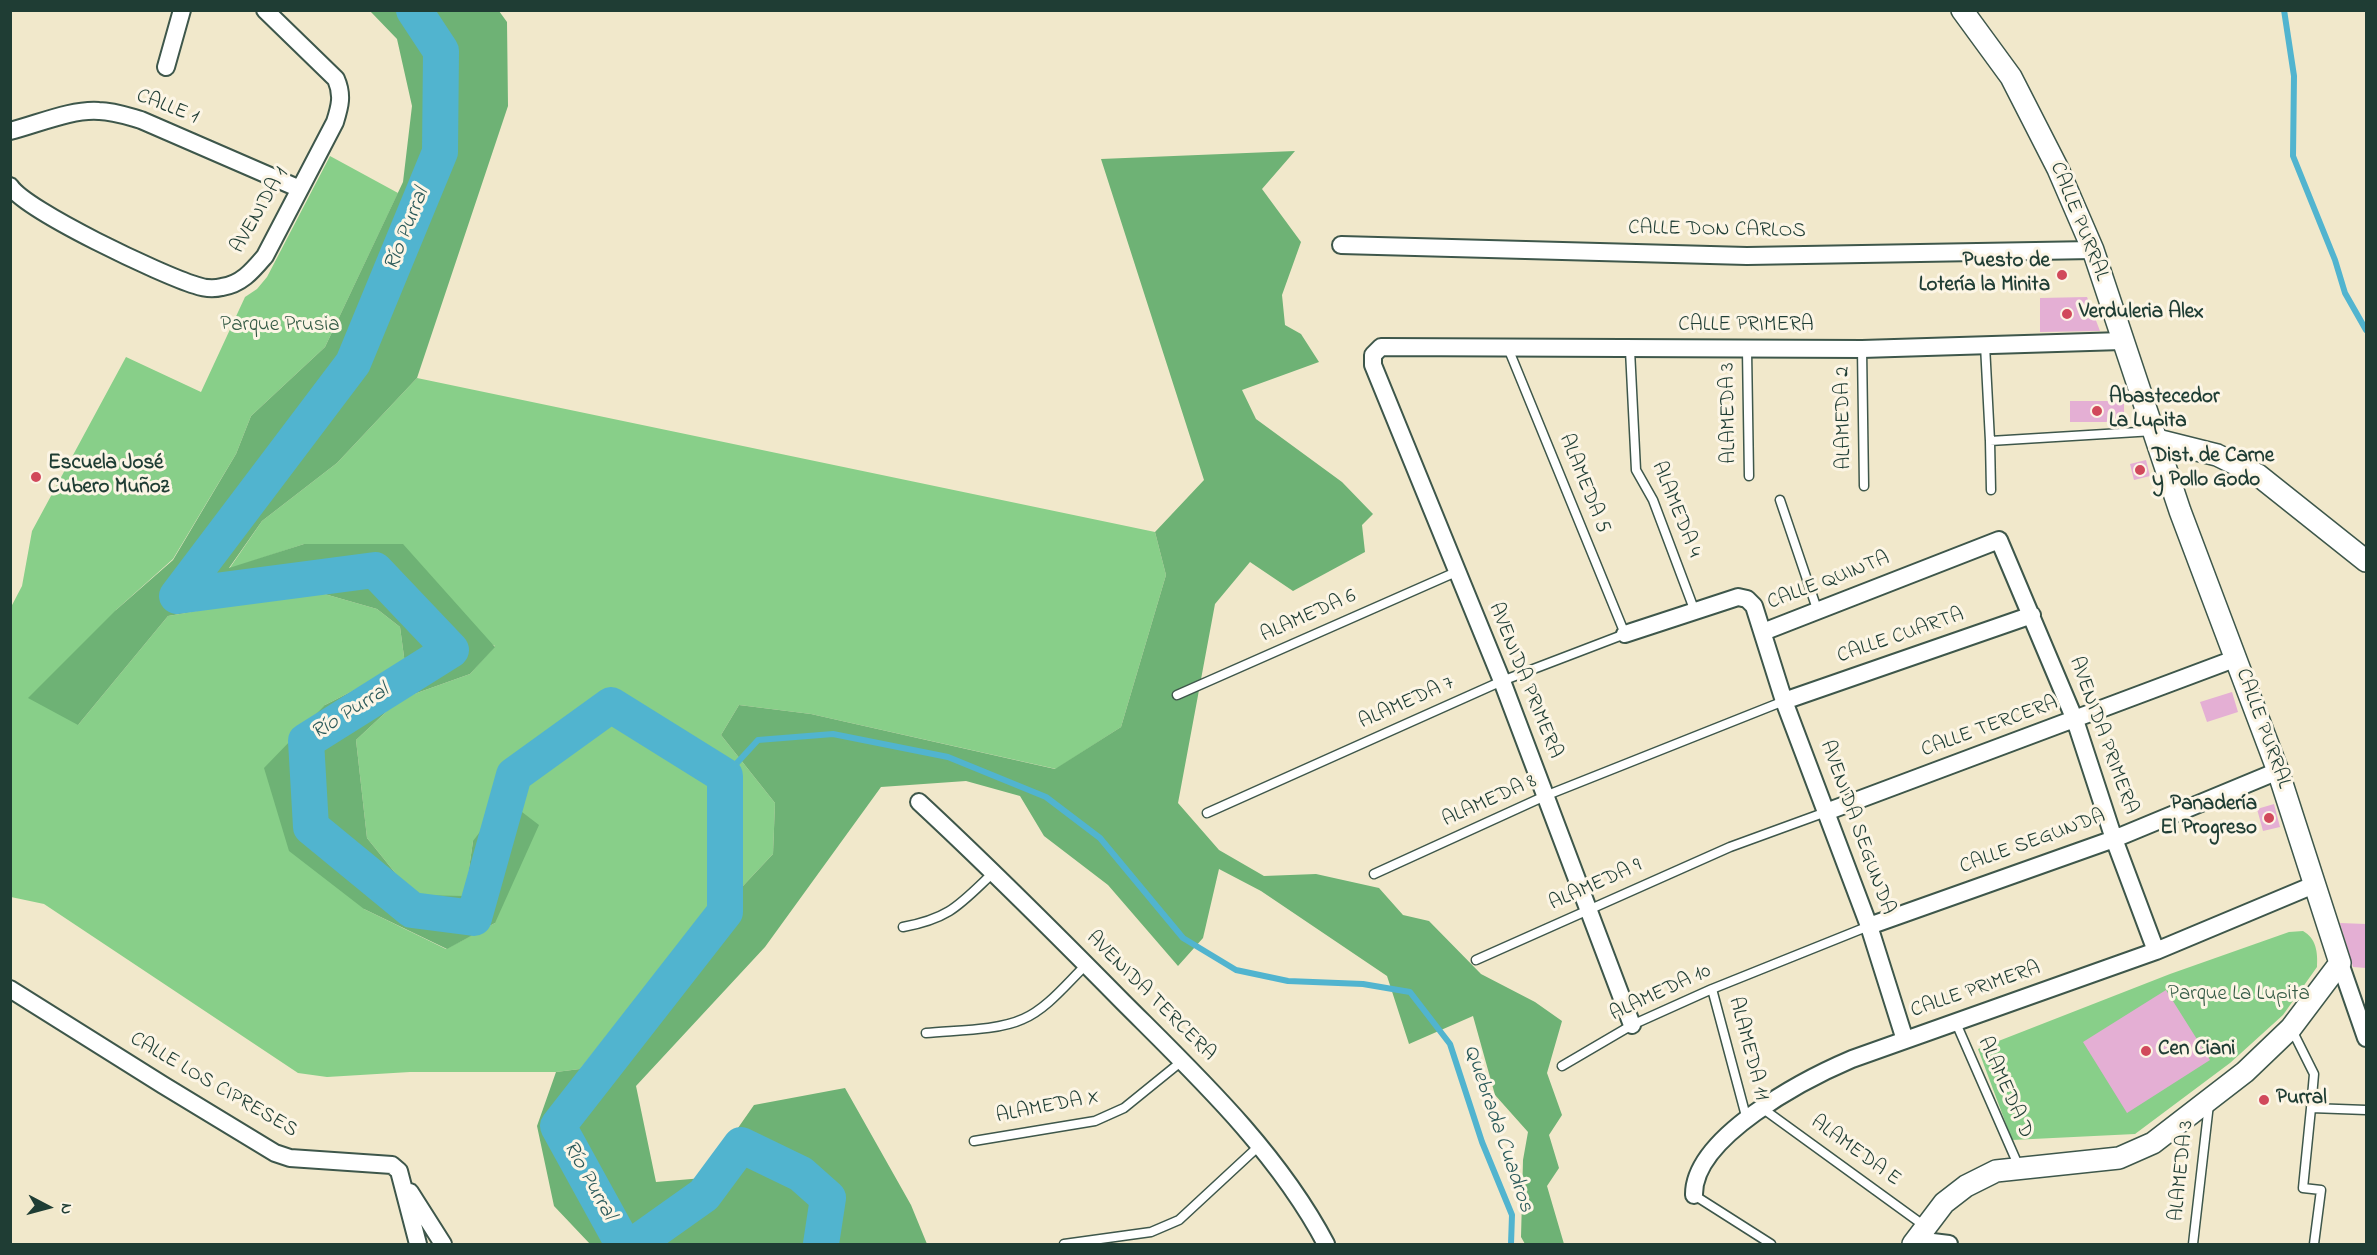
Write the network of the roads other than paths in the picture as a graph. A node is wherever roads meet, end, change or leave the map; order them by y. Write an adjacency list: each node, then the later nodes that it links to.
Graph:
1 (182, 10): 4 (street)
2 (266, 10): 7 (street, AVENIDA 1)
3 (1962, 10): 9 (street, CALLE PURRAL)
4 (166, 67)
5 (10, 130): 7 (street, CALLE 1)
6 (10, 186): 7 (street, AVENIDA 1)
7 (300, 189)
8 (1341, 245): 9 (street, CALLE DON CARLOS)
9 (2092, 250): 10 (street, CALLE PURRAL)
10 (2122, 341): 11 (street, CALLE PRIMERA); 17 (street, CALLE PURRAL)
11 (1984, 344): 13 (street, CALLE PRIMERA); 18 (lane)
12 (1508, 348): 14 (street, CALLE PRIMERA); 16 (street, CALLE PRIMERA); 30 (lane, ALAMEDA 5)
13 (1862, 349): 15 (street, CALLE PRIMERA); 20 (lane, ALAMEDA 2)
14 (1630, 350): 15 (street, CALLE PRIMERA); 26 (lane, ALAMEDA 4)
15 (1747, 350): 19 (lane, ALAMEDA 3)
16 (1373, 355): 25 (street, AVENIDA PRIMERA)
17 (2155, 435): 18 (lane); 24 (street); 31 (street, CALLE PURRAL)
18 (1990, 441): 21 (lane)
19 (1749, 476)
20 (1864, 486)
21 (1991, 490)
22 (1780, 500): 27 (lane)
23 (1999, 540): 27 (street, CALLE QUINTA); 28 (street, AVENIDA PRIMERA)
24 (2367, 561)
25 (1456, 572): 32 (street, AVENIDA PRIMERA); 33 (lane, ALAMEDA 6)
26 (1694, 609): 29 (street, CALLE QUINTA); 30 (street, CALLE QUINTA)
27 (1818, 612): 29 (street, CALLE QUINTA)
28 (2032, 615): 34 (street, CALLE CUARTA); 35 (street, AVENIDA PRIMERA)
29 (1763, 632): 34 (street, AVENIDA SEGUNDA)
30 (1625, 634): 32 (lane, ALAMEDA 7)
31 (2236, 658): 35 (street, CALLE TERCERA); 36 (street, CALLE PURRAL)
32 (1502, 681): 37 (street, AVENIDA PRIMERA); 40 (lane, ALAMEDA 7)
33 (1177, 695)
34 (1784, 701): 37 (lane, ALAMEDA 8); 39 (street, AVENIDA SEGUNDA)
35 (2075, 720): 39 (street, CALLE TERCERA); 41 (street, AVENIDA PRIMERA)
36 (2278, 771): 41 (street, CALLE SEGUNDA); 44 (street, CALLE PURRAL)
37 (1545, 796): 43 (lane, ALAMEDA 8); 45 (street, AVENIDA PRIMERA)
38 (919, 802): 42 (street, AVENIDA TERCERA)
39 (1826, 812): 45 (lane, ALAMEDA 9); 46 (street, AVENIDA SEGUNDA)
40 (1207, 813)
41 (2114, 839): 46 (street, CALLE SEGUNDA); 48 (street, AVENIDA PRIMERA)
42 (995, 872): 47 (lane); 51 (street, AVENIDA TERCERA)
43 (1374, 874)
44 (2316, 884): 48 (street, CALLE PRIMERA); 50 (street, CALLE PURRAL)
45 (1588, 908): 49 (lane, ALAMEDA 9); 55 (street, AVENIDA PRIMERA)
46 (1869, 926): 53 (lane, ALAMEDA 10); 59 (street, AVENIDA SEGUNDA)
47 (903, 927)
48 (2156, 951): 54 (street, CALLE PRIMERA)
49 (1476, 960)
50 (2340, 963): 56 (street); 58 (street)
51 (1086, 964): 57 (lane); 60 (street, AVENIDA TERCERA)
52 (10, 989): 70 (street, CALLE LOS CIPRESES)
53 (1712, 989): 55 (lane, ALAMEDA 10); 66 (lane, ALAMEDA 11)
54 (1956, 1023): 59 (street, CALLE PRIMERA); 69 (lane, ALAMEDA D)
55 (1632, 1025): 61 (lane, ALAMEDA 10)
56 (2291, 1028): 62 (street); 64 (lane)
57 (926, 1033)
58 (2367, 1038)
59 (1905, 1040): 63 (street, CALLE PRIMERA)
60 (1182, 1061): 67 (lane, ALAMEDA X); 68 (street, AVENIDA TERCERA)
61 (1562, 1066)
62 (2209, 1101): 69 (street); 79 (lane, ALAMEDA 3)
63 (1762, 1108): 66 (street, CALLE PRIMERA); 72 (lane, ALAMEDA E)
64 (2311, 1108): 65 (lane); 80 (lane)
65 (2367, 1110)
66 (1747, 1120): 71 (street, CALLE PRIMERA)
67 (974, 1141)
68 (1260, 1146): 75 (lane); 76 (street, AVENIDA TERCERA)
69 (2019, 1167): 72 (street)
70 (403, 1181): 73 (street); 74 (street, CALLE LOS CIPRESES)
71 (1694, 1195): 77 (lane)
72 (1918, 1237): 78 (street)
73 (418, 1245)
74 (443, 1245)
75 (1064, 1245)
76 (1326, 1245)
77 (1771, 1245)
78 (1949, 1245)
79 (2193, 1245)
80 (2314, 1245)

